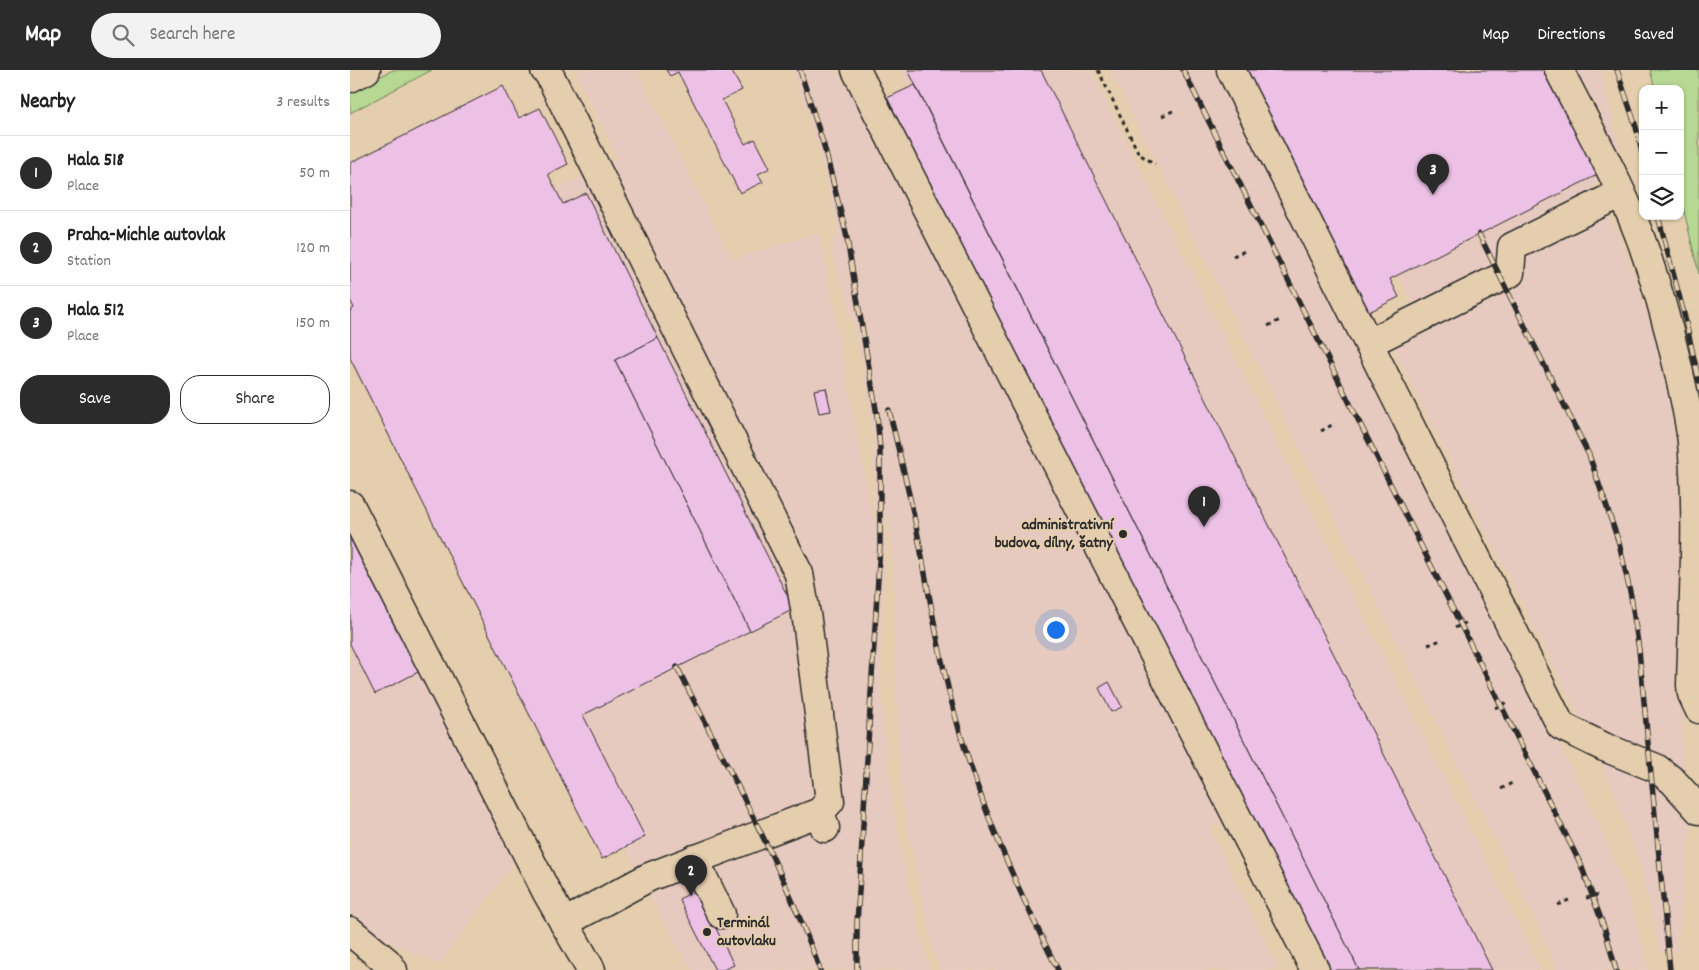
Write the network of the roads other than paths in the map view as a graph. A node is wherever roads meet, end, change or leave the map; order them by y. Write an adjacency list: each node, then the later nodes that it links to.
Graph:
1 (366, 70): 6 (lane)
2 (545, 70): 12 (lane)
3 (856, 70): 18 (lane)
4 (1231, 70): 8 (lane)
5 (1559, 70): 7 (lane)
6 (350, 78)
7 (1621, 193): 8 (lane); 10 (lane)
8 (1369, 343): 11 (lane)
9 (350, 505): 14 (lane)
10 (1699, 709)
11 (1699, 810)
12 (694, 859): 13 (lane); 14 (lane)
13 (721, 914)
14 (564, 923): 17 (lane)
15 (350, 931): 16 (lane)
16 (393, 970)
17 (591, 970)
18 (1315, 970)

